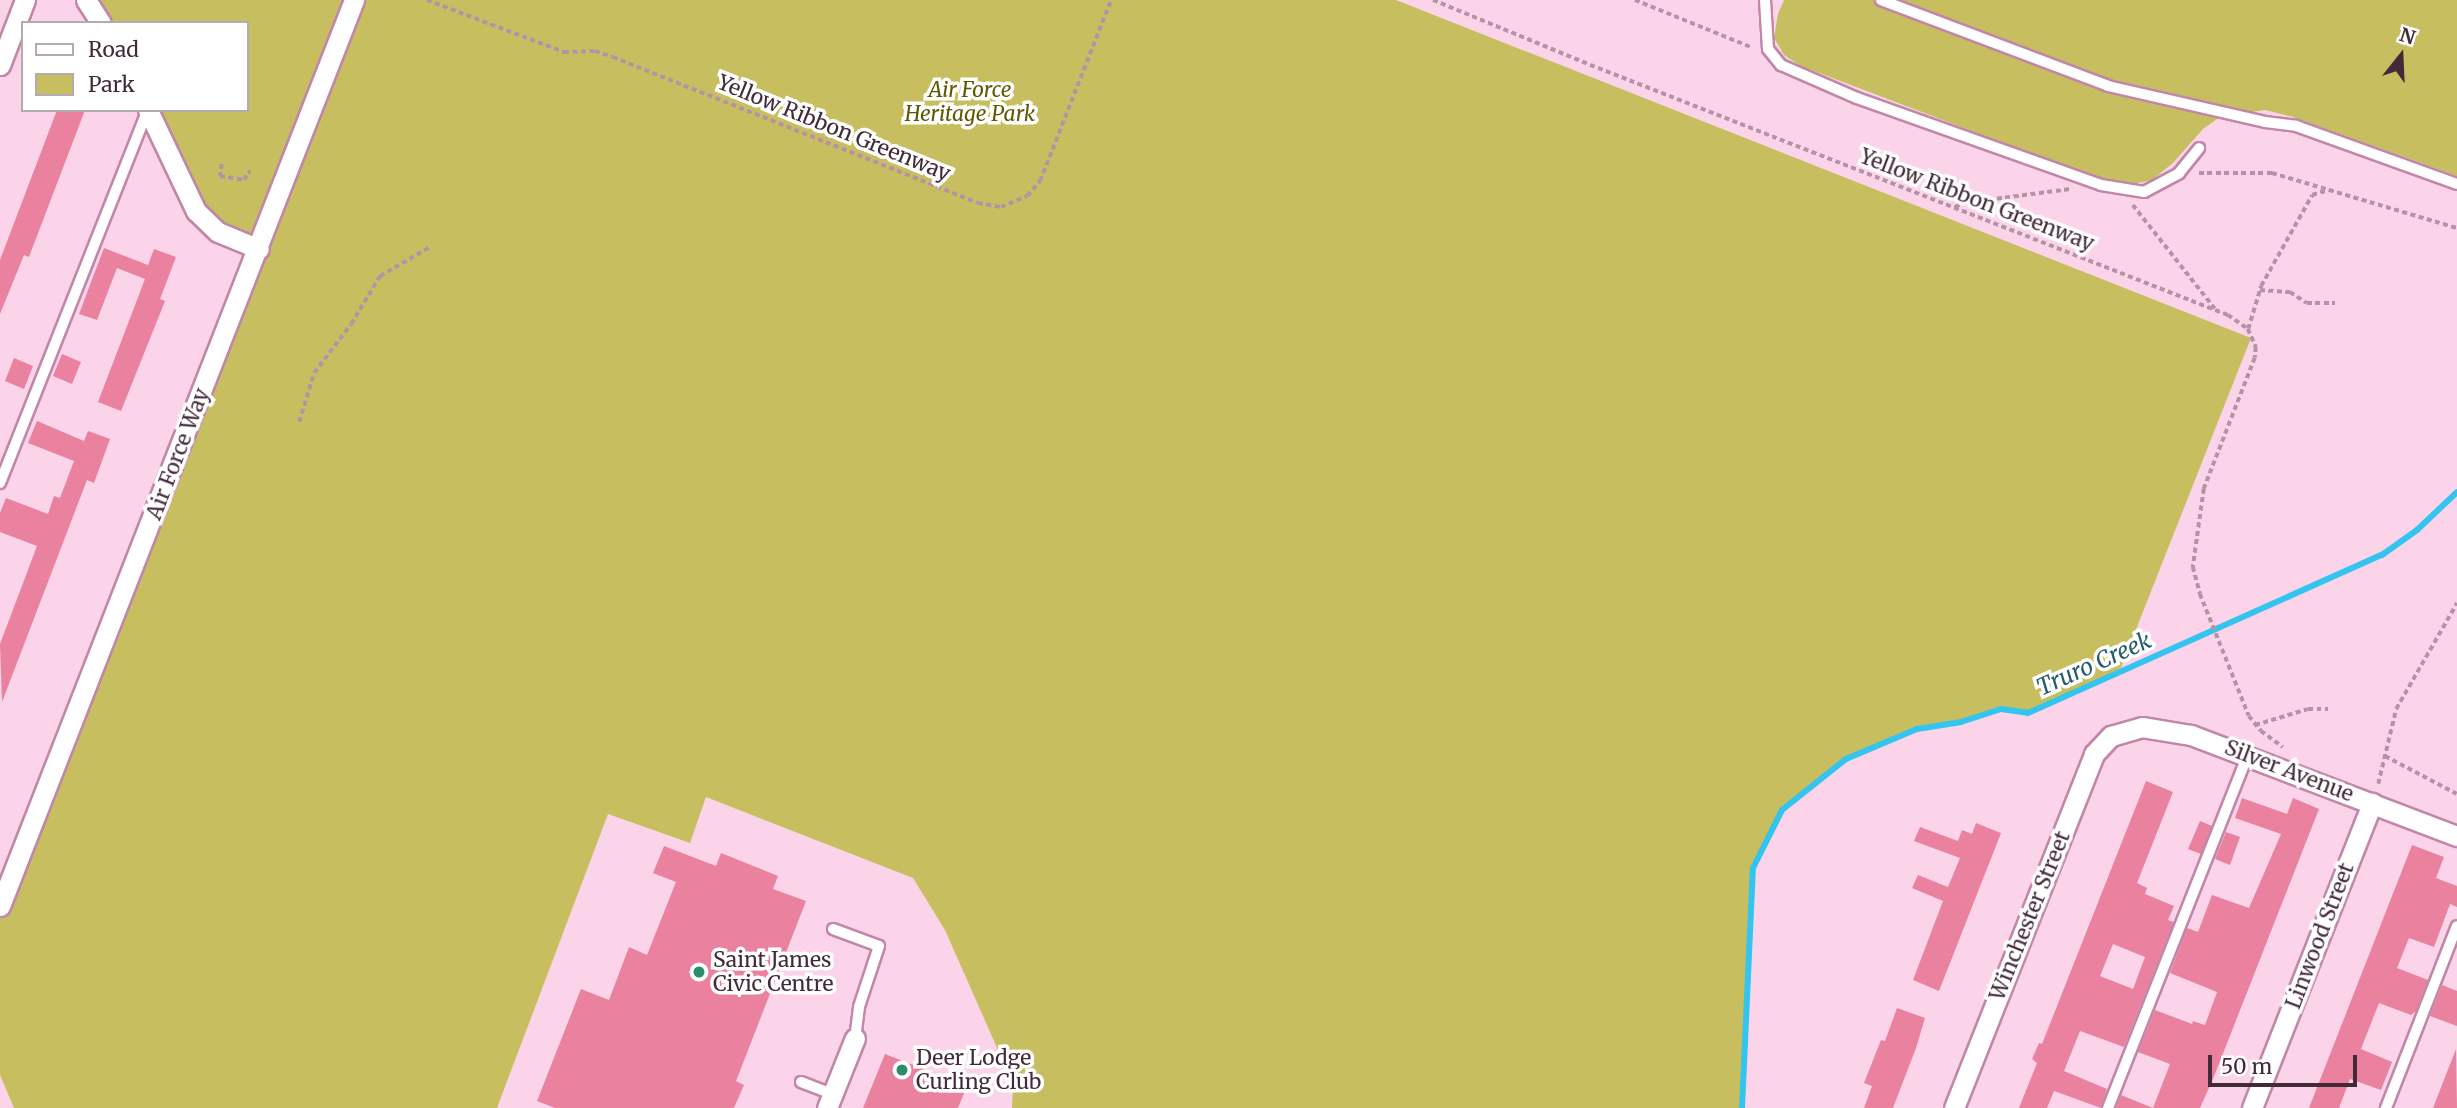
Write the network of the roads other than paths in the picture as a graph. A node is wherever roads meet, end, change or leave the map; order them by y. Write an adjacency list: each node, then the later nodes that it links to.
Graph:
1 (25, 0): 7 (street)
2 (86, 0): 6 (street)
3 (354, 0): 12 (street, Air Force Way)
4 (1765, 0): 10 (lane)
5 (1881, 0): 11 (lane)
6 (100, 21)
7 (0, 65)
8 (147, 112): 13 (lane)
9 (149, 112): 12 (street)
10 (2199, 148)
11 (2457, 184)
12 (259, 249): 18 (street, Air Force Way)
13 (0, 483)
14 (2118, 732): 15 (street, Silver Avenue); 24 (street, Winchester Street)
15 (2248, 755): 16 (street, Silver Avenue); 25 (lane)
16 (2375, 795): 17 (street, Silver Avenue); 26 (street, Linwood Street)
17 (2457, 836)
18 (0, 906)
19 (2457, 926): 27 (lane)
20 (833, 929): 21 (lane)
21 (855, 1038): 23 (street)
22 (802, 1082): 23 (lane)
23 (830, 1101)
24 (1954, 1108)
25 (2108, 1108)
26 (2252, 1108)
27 (2386, 1108)

